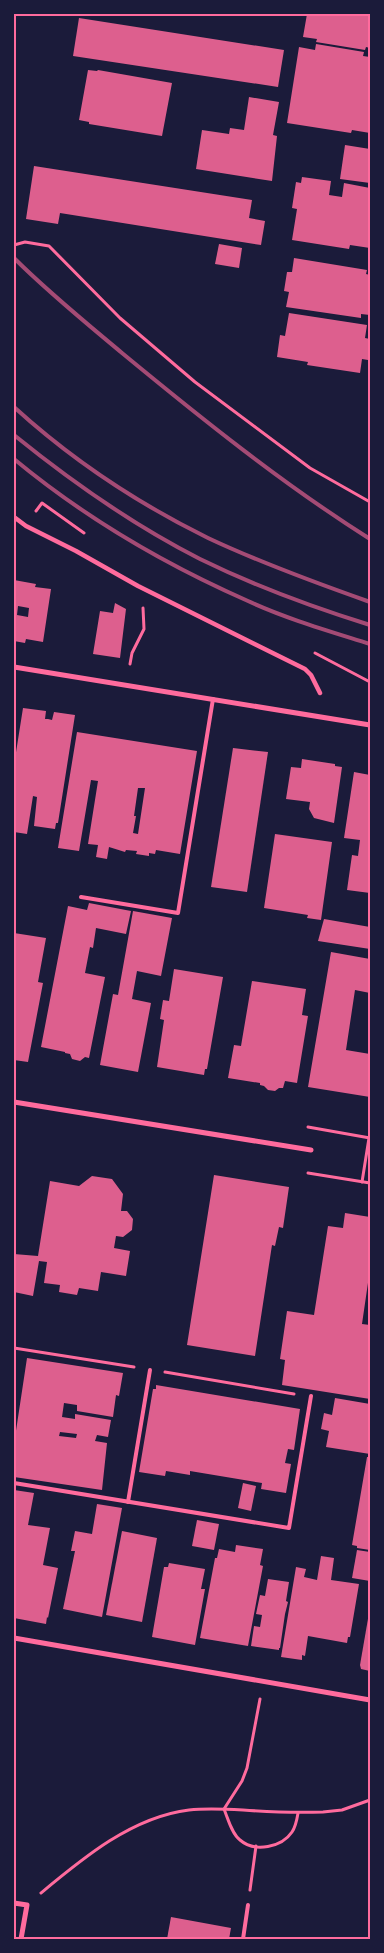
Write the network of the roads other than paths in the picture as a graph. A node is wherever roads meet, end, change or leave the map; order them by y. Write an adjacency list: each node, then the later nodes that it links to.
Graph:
1 (14, 517): 3 (street)
2 (14, 667): 4 (street)
3 (320, 693)
4 (213, 699): 5 (street); 6 (lane)
5 (370, 726)
6 (81, 897)
7 (14, 1102): 8 (street)
8 (311, 1150)
9 (150, 1370): 12 (lane)
10 (311, 1396): 12 (lane)
11 (14, 1483): 12 (lane)
12 (128, 1502)
13 (14, 1638): 14 (street)
14 (370, 1700)
15 (14, 1903): 17 (street)
16 (248, 1905): 18 (lane)
17 (22, 1939)
18 (243, 1939)

